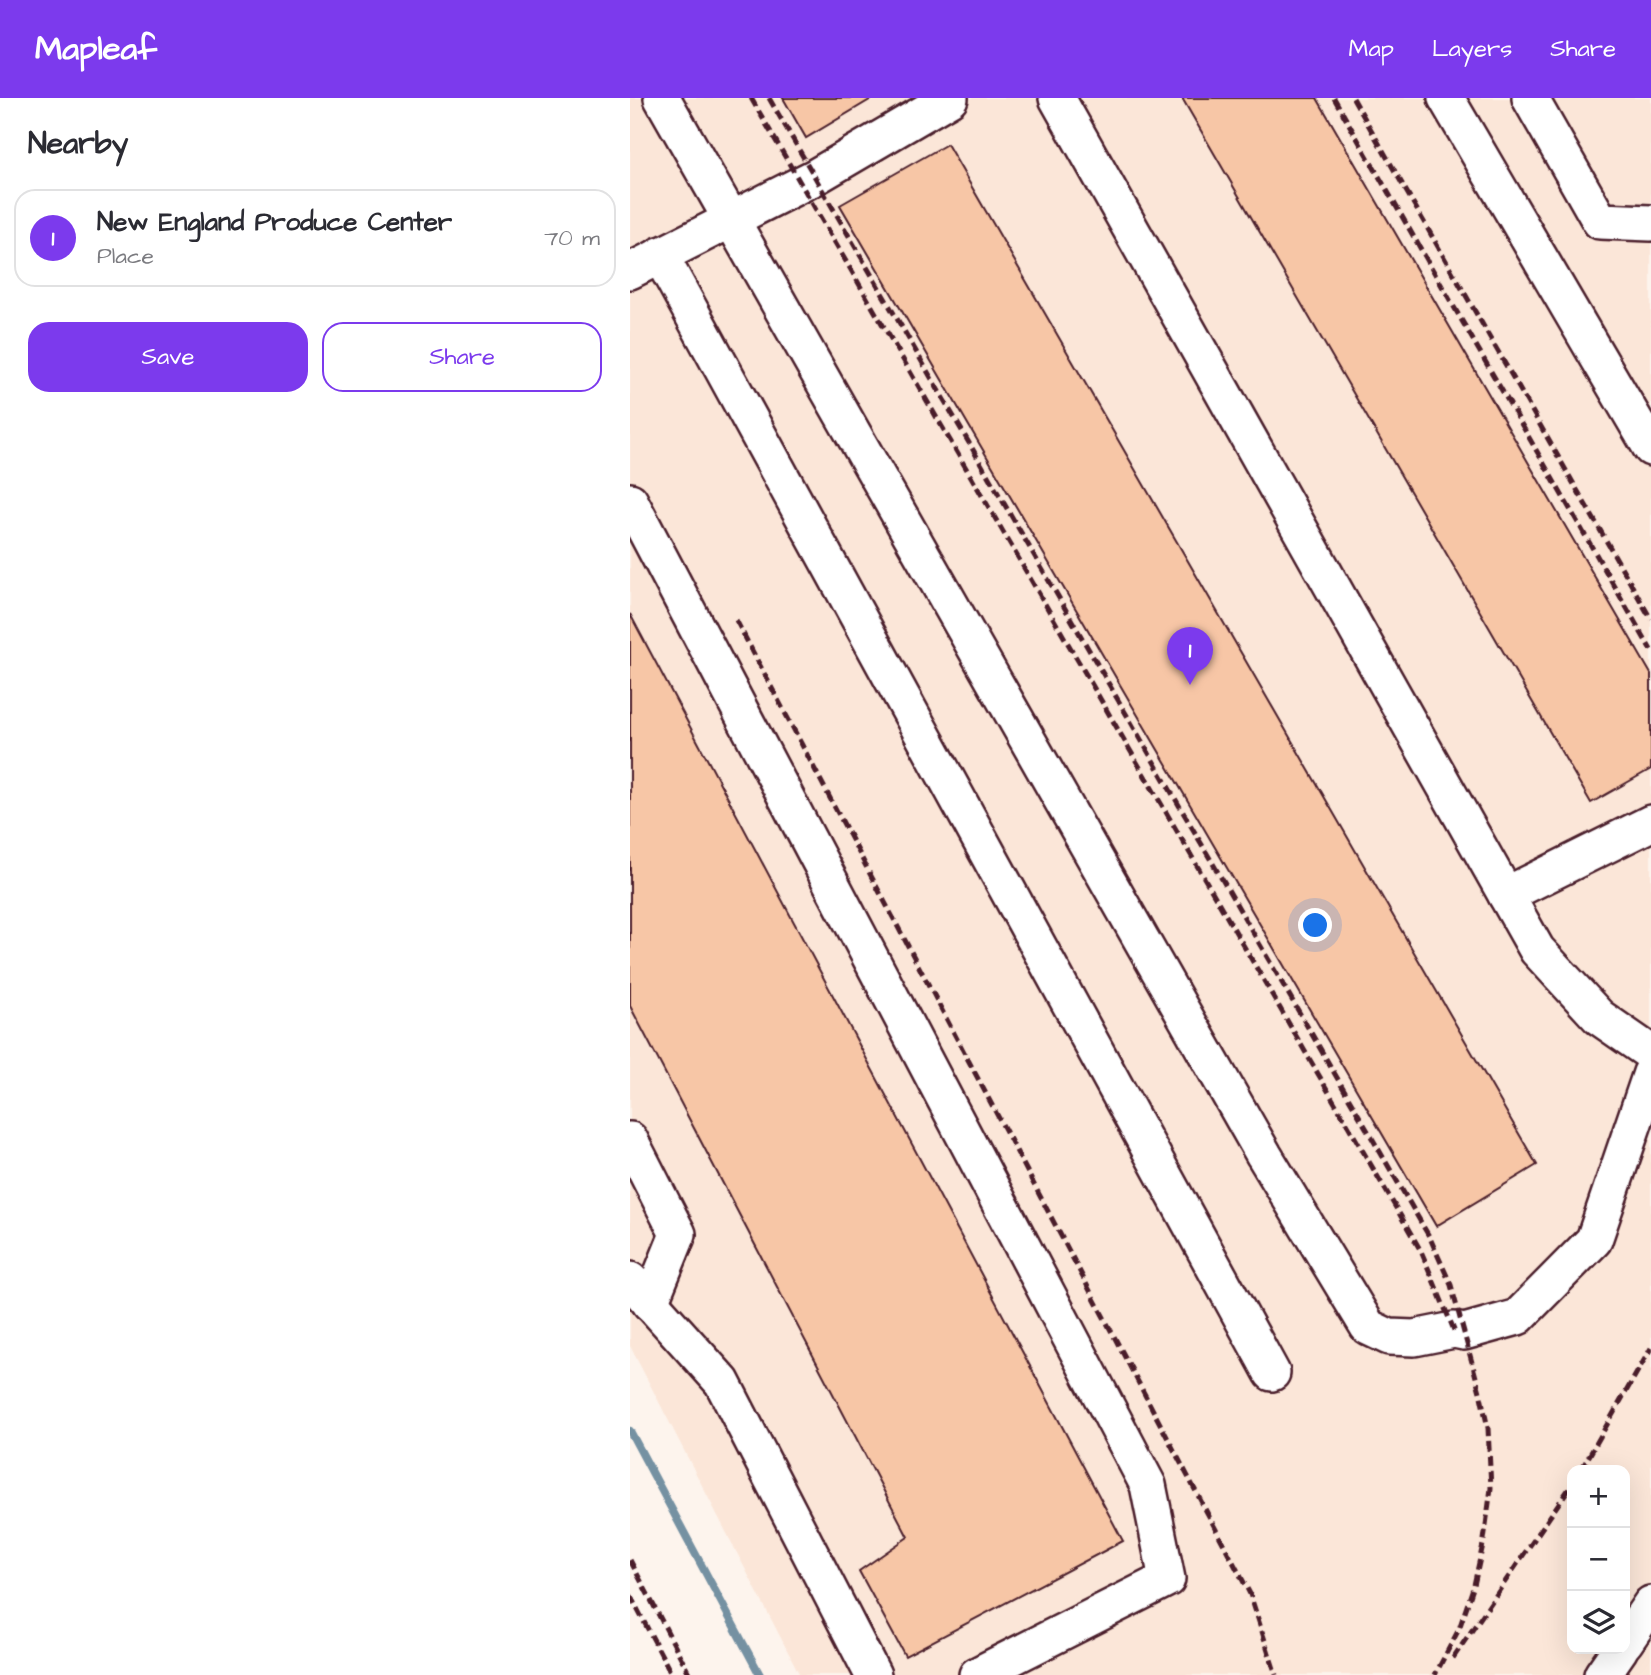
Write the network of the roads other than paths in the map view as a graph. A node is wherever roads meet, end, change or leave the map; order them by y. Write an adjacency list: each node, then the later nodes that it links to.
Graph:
1 (662, 98): 6 (lane)
2 (950, 98): 6 (lane)
3 (1057, 98): 12 (lane)
4 (1446, 98): 9 (lane)
5 (1530, 98): 7 (lane)
6 (731, 220): 8 (lane); 14 (lane)
7 (1651, 223)
8 (641, 257): 17 (lane)
9 (1651, 448)
10 (630, 501): 22 (lane)
11 (1651, 823): 12 (lane)
12 (1506, 895): 13 (lane)
13 (1651, 1053)
14 (1651, 1073)
15 (630, 1140): 16 (lane)
16 (640, 1292): 21 (lane)
17 (1272, 1373)
18 (1651, 1604): 19 (lane)
19 (1630, 1635)
20 (1617, 1654): 23 (lane)
21 (873, 1675)
22 (977, 1675)
23 (1602, 1675)

